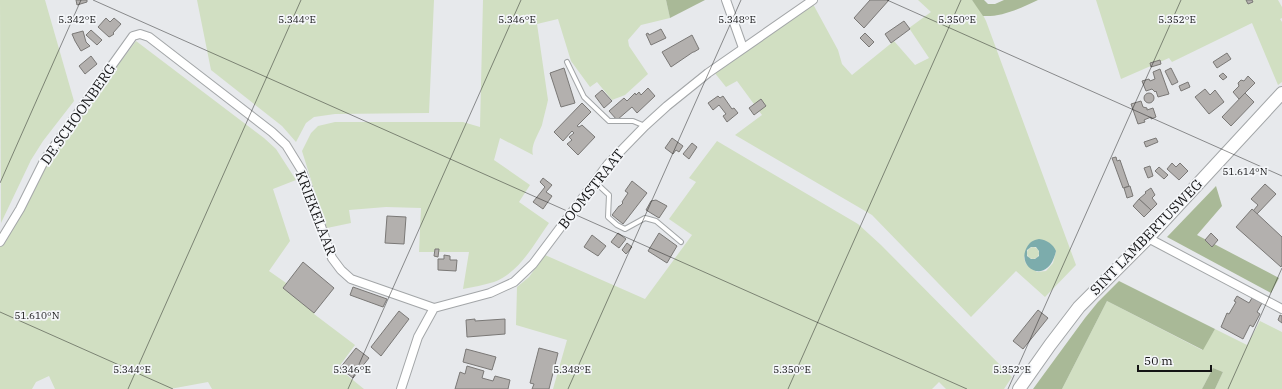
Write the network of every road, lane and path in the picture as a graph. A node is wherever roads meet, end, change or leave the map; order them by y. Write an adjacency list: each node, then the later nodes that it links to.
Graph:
1 (726, 0): 4 (street)
2 (813, 0): 4 (street, BOOMSTRAAT)
3 (140, 34): 10 (street, DE SCHOONBERG); 12 (street, KRIEKELAAR)
4 (743, 48): 7 (street, BOOMSTRAAT)
5 (567, 62): 7 (lane)
6 (1282, 93): 9 (street, SINT LAMBERTUSWEG)
7 (645, 126): 8 (street, BOOMSTRAAT)
8 (594, 182): 11 (lane); 12 (street, BOOMSTRAAT)
9 (1148, 238): 13 (street); 15 (street, SINT LAMBERTUSWEG)
10 (0, 242)
11 (681, 242)
12 (434, 308): 14 (street)
13 (1282, 309)
14 (401, 389)
15 (1020, 389)

